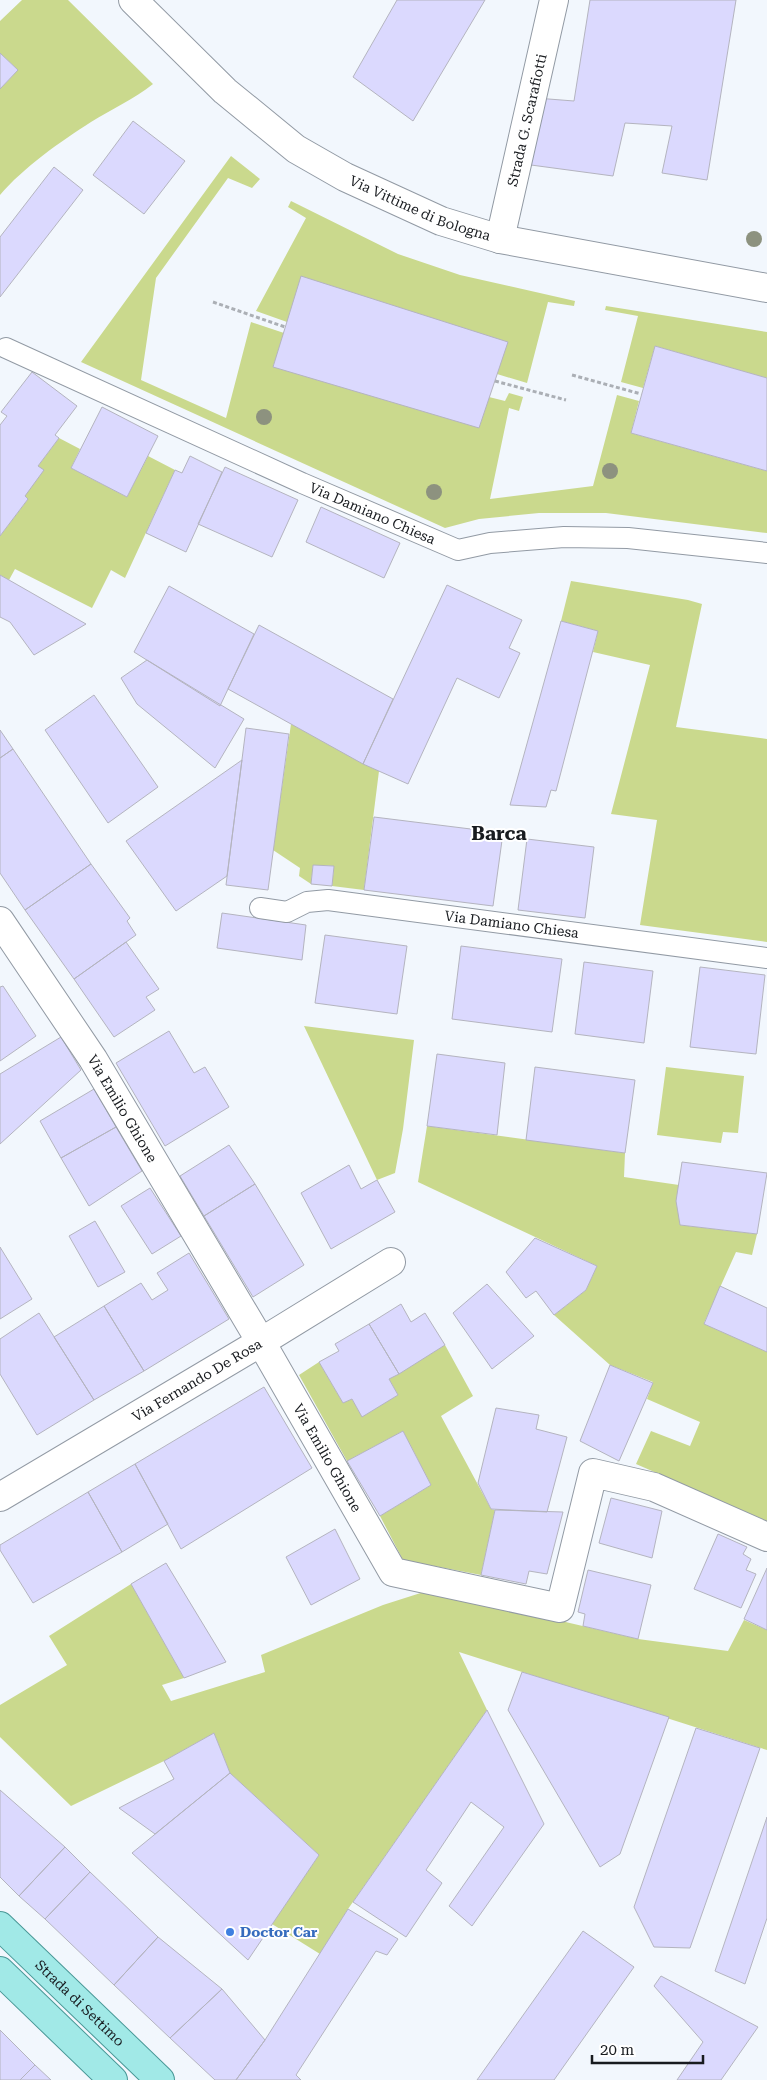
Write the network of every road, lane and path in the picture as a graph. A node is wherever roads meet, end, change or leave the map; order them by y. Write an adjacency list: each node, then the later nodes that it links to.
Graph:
1 (134, 0): 3 (street, Via Vittime di Bologna)
2 (554, 0): 3 (street, Strada G. Scarafiotti)
3 (500, 239): 4 (street, Via Vittime di Bologna)
4 (767, 288)
5 (213, 302): 6 (path)
6 (285, 327)
7 (6, 348): 12 (lane, Via Damiano Chiesa)
8 (572, 375): 10 (path)
9 (495, 381): 11 (path)
10 (641, 394)
11 (566, 400)
12 (767, 553)
13 (260, 908): 15 (lane, Via Damiano Chiesa)
14 (0, 922): 17 (street, Via Emilio Ghione)
15 (767, 958)
16 (391, 1262): 17 (street, Via Fernando De Rosa)
17 (261, 1342): 18 (street, Via Fernando De Rosa); 19 (street, Via Emilio Ghione)
18 (0, 1497)
19 (767, 1537)
20 (0, 1926): 23 (main road, Strada di Settimo)
21 (0, 1971): 22 (main road)
22 (113, 2080)
23 (160, 2080)

